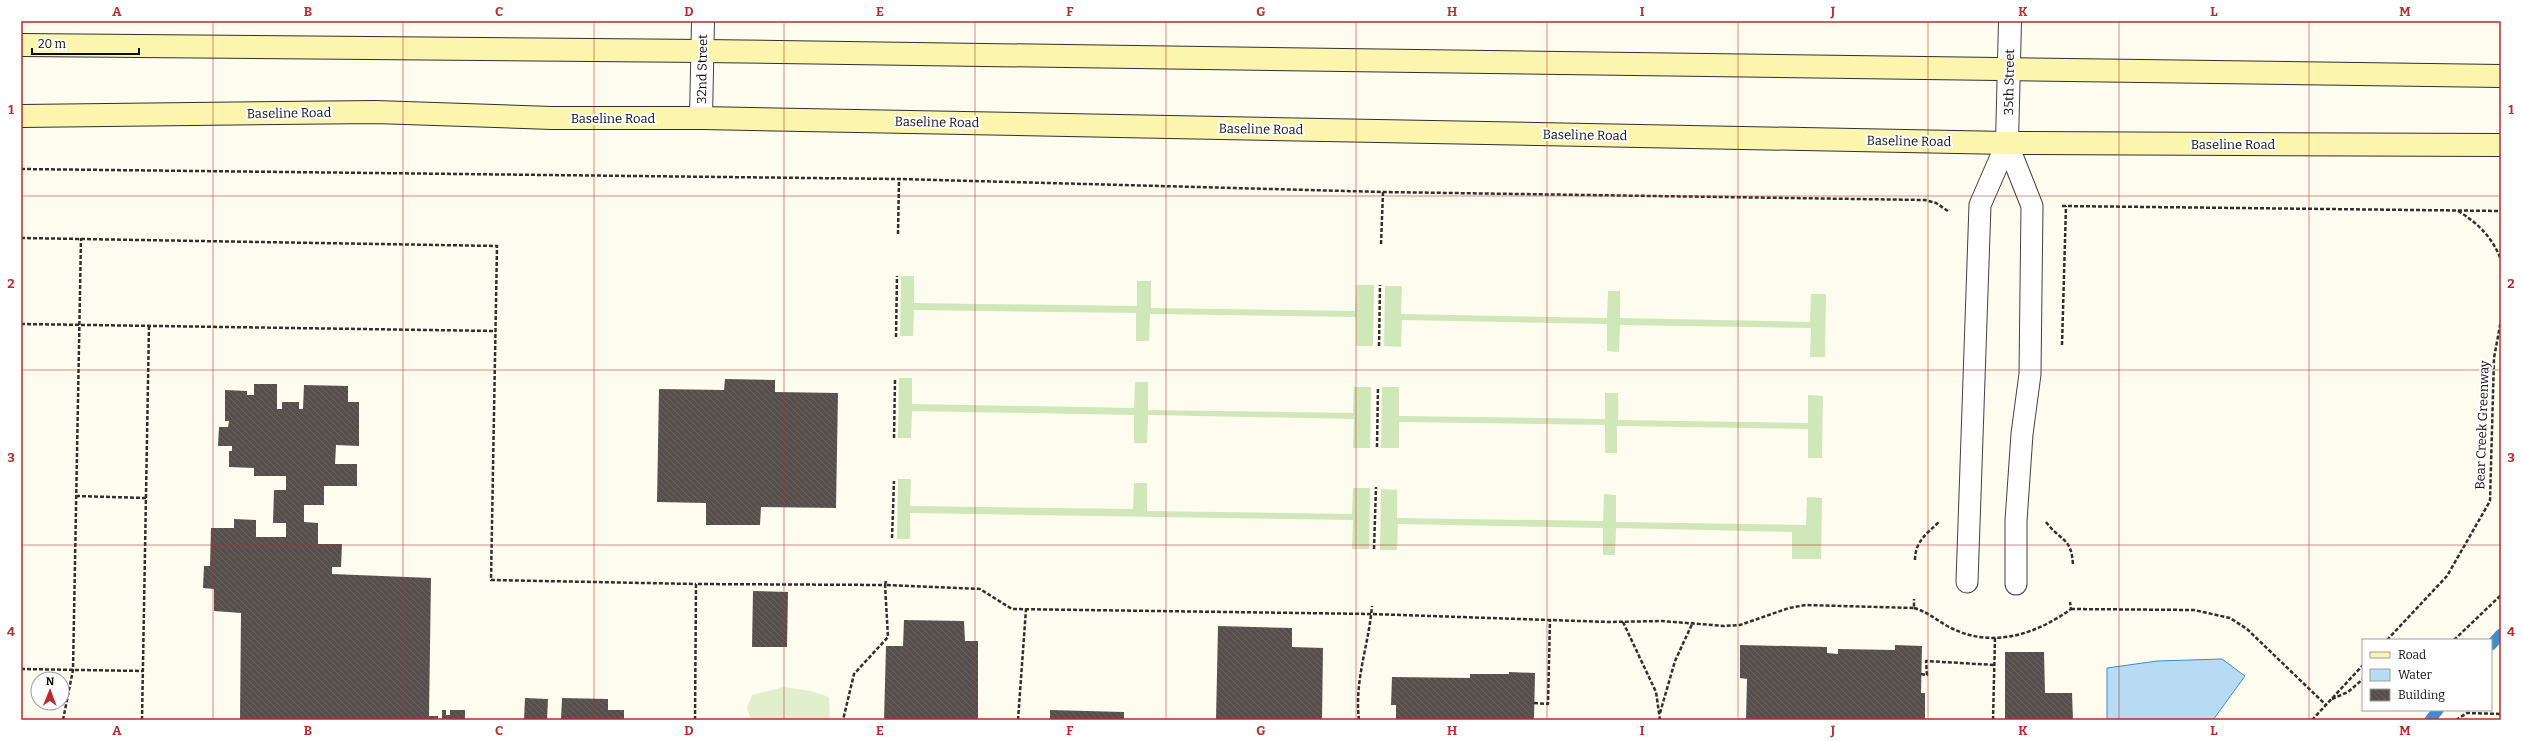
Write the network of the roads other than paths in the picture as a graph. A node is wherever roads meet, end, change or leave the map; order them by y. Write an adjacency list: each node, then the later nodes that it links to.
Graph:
1 (703, 21): 4 (street, 32nd Street)
2 (2010, 21): 5 (street, 35th Street)
3 (21, 45): 4 (main road)
4 (703, 52): 5 (main road); 8 (street, 32nd Street)
5 (2010, 68): 6 (main road); 9 (street, 35th Street)
6 (2501, 76)
7 (21, 116): 8 (main road, Baseline Road)
8 (701, 118): 9 (main road, Baseline Road)
9 (2007, 143): 10 (main road, Baseline Road); 11 (lane); 12 (lane)
10 (2501, 145)
11 (1967, 582)
12 (2016, 584)

